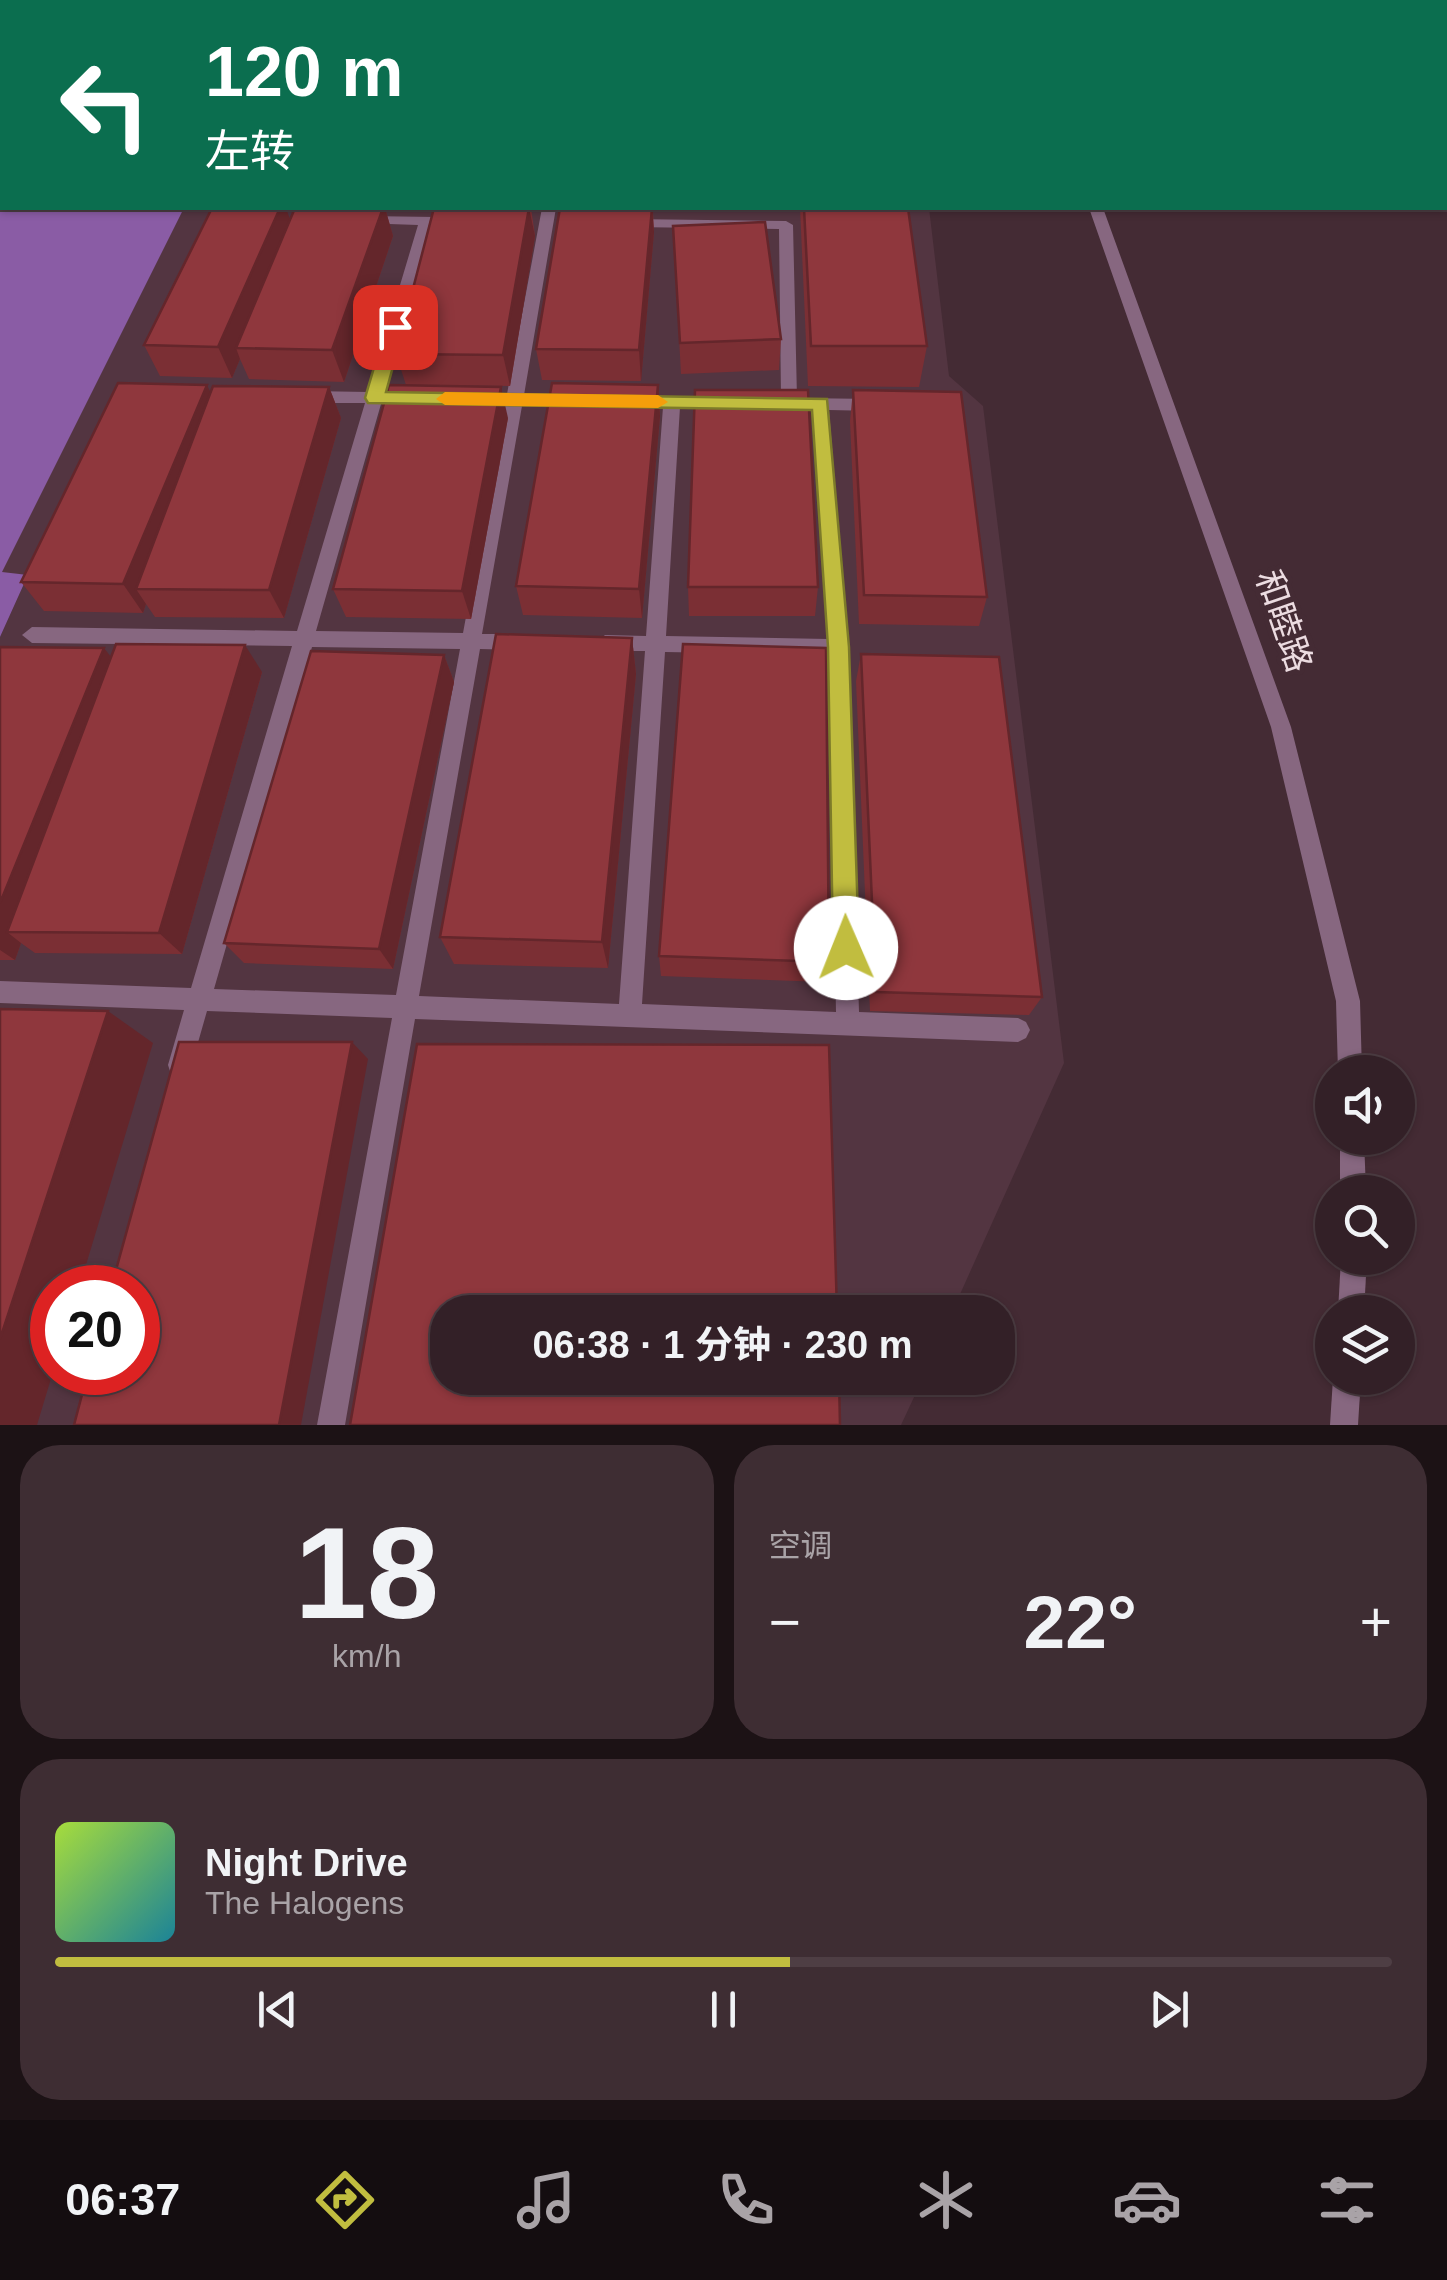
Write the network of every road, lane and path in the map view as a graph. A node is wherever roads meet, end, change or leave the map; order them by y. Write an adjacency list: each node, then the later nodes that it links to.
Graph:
1 (1097, 210): 31 (street, 和睦路)
2 (548, 219): 11 (street)
3 (350, 220): 4 (street)
4 (426, 221): 5 (street); 8 (street)
5 (461, 221)
6 (621, 223): 16 (street)
7 (299, 397): 8 (street)
8 (374, 398): 9 (street); 19 (street)
9 (410, 398)
10 (480, 399): 11 (street)
11 (515, 400): 12 (street); 20 (street)
12 (594, 401)
13 (614, 401): 14 (street)
14 (672, 402): 15 (street); 23 (street)
15 (736, 402)
16 (820, 404): 17 (street); 24 (street)
17 (899, 405)
18 (32, 635): 19 (street)
19 (304, 640): 20 (street); 26 (street)
20 (472, 642): 21 (street); 27 (street)
21 (546, 642)
22 (582, 643): 23 (street)
23 (656, 644): 24 (street); 28 (street)
24 (838, 647): 29 (street)
25 (0, 992): 26 (street)
26 (199, 1000): 27 (street); 32 (street)
27 (406, 1008): 28 (street); 34 (street)
28 (630, 1016): 29 (street)
29 (848, 1024): 30 (street)
30 (1018, 1030)
31 (1350, 1055)
32 (171, 1096)
33 (1346, 1395): 35 (street)
34 (331, 1425)
35 (1344, 1425)

